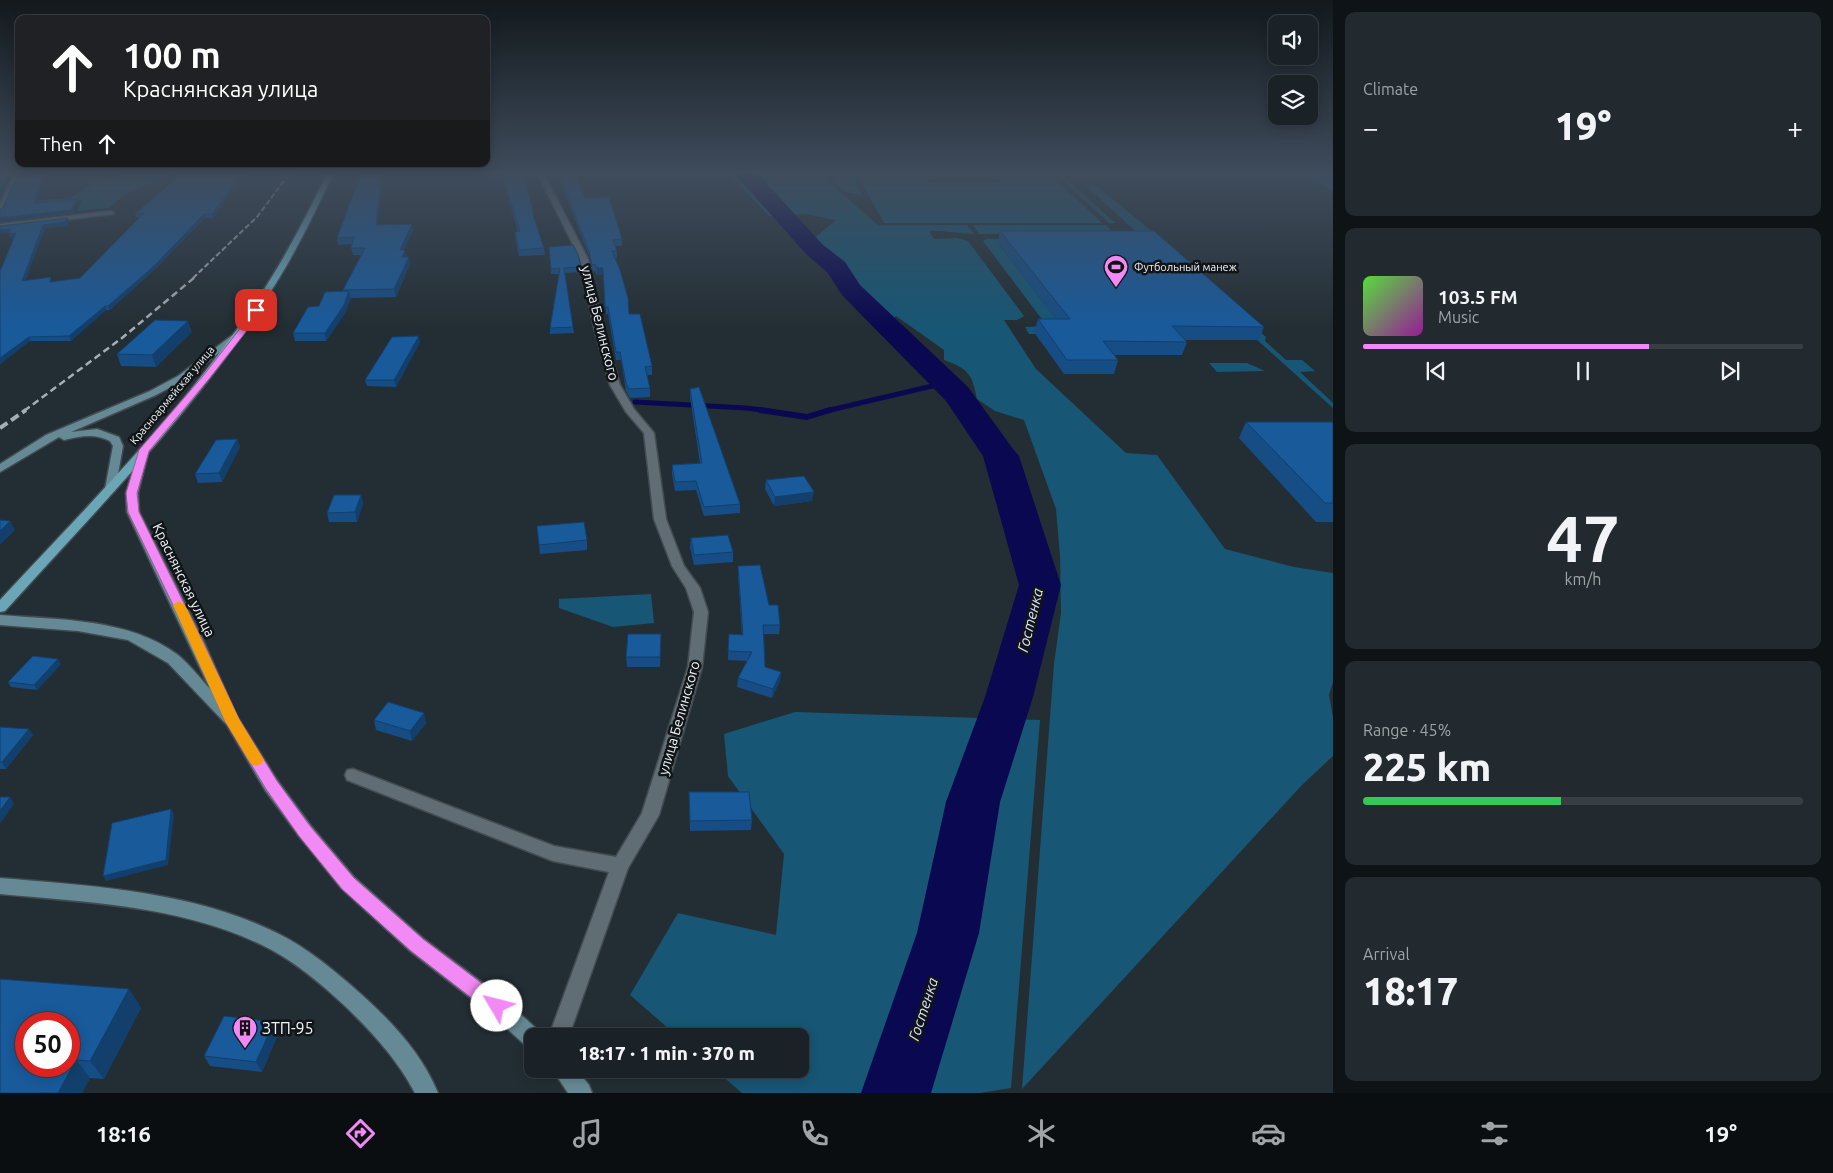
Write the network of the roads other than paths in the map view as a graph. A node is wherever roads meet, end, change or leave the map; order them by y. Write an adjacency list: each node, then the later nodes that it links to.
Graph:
1 (17, 225): 4 (street)
2 (307, 225): 5 (main road, Красноармейская улица)
3 (567, 225): 13 (street, улица Белинского)
4 (1, 227)
5 (242, 331): 6 (main road, Красноармейская улица); 7 (main road)
6 (144, 450): 8 (main road, Красноармейская улица); 11 (main road, Краснянская улица)
7 (1, 468): 8 (main road)
8 (111, 489): 9 (main road, Красноармейская улица)
9 (0, 608)
10 (0, 620): 11 (main road)
11 (232, 721): 16 (main road)
12 (353, 775): 13 (street)
13 (620, 866): 15 (street, улица Белинского)
14 (0, 886): 18 (main road)
15 (562, 1028)
16 (524, 1031)
17 (570, 1078): 19 (main road)
18 (428, 1093)
19 (581, 1093)

